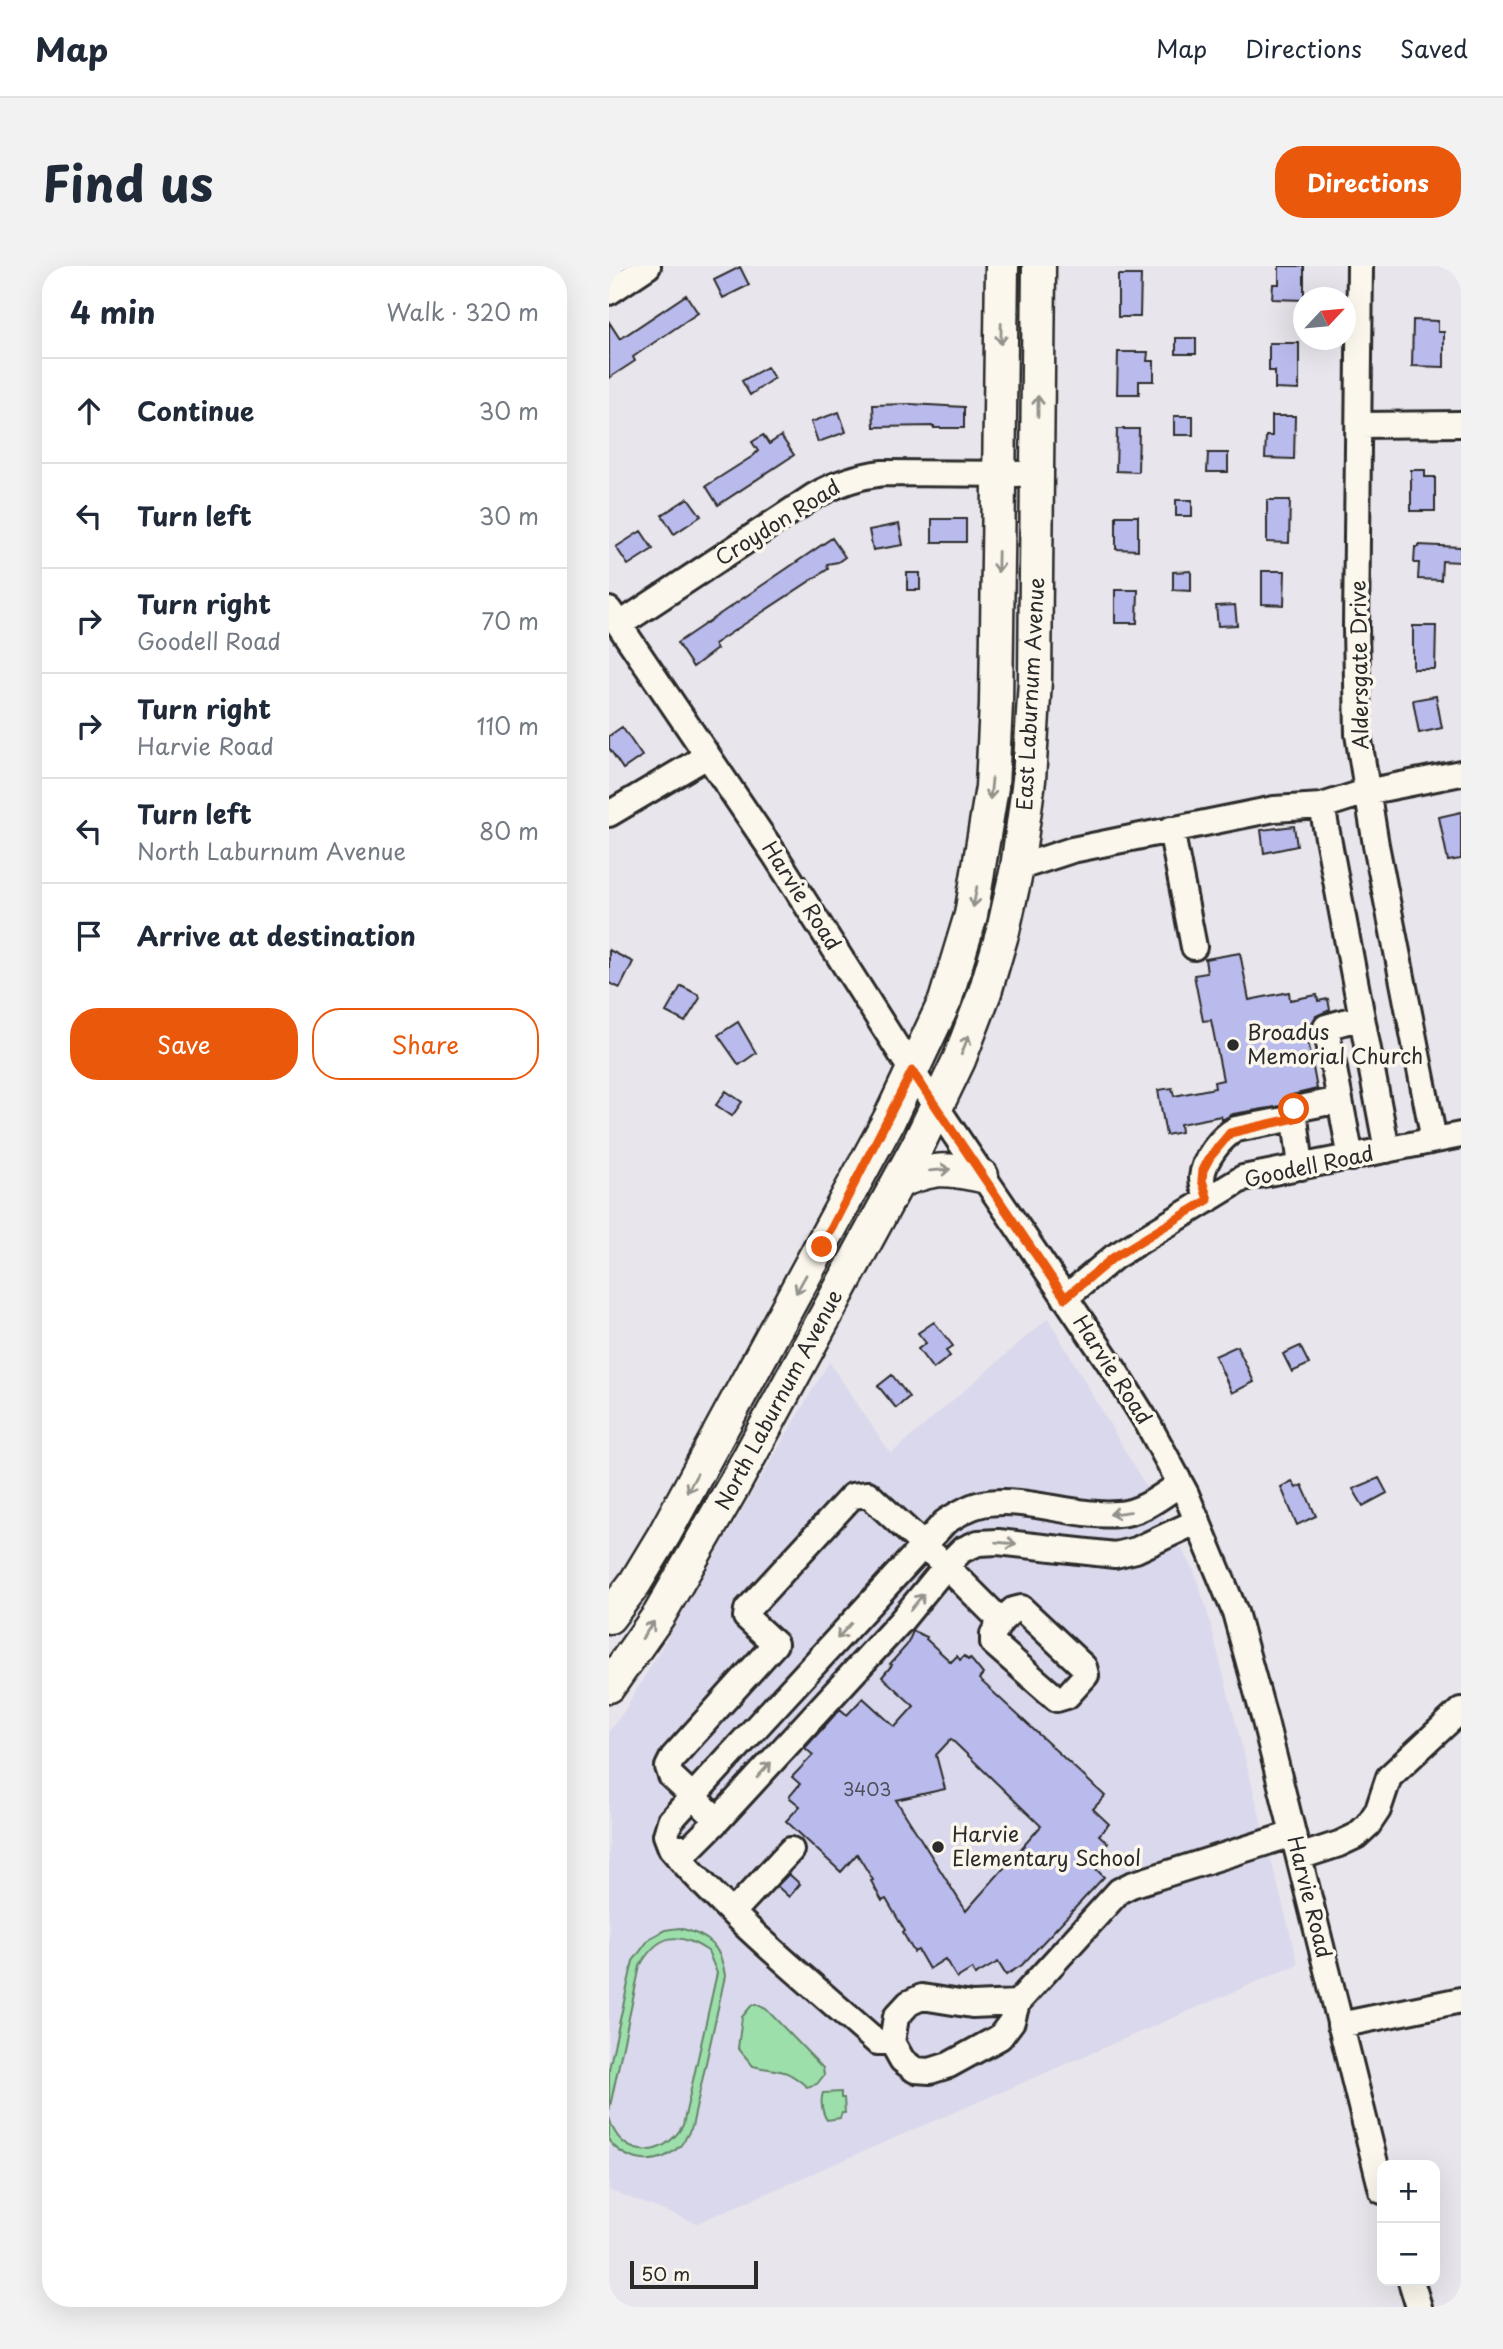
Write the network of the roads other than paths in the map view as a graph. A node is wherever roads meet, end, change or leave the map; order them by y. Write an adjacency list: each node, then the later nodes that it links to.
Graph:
1 (648, 266): 5 (street)
2 (1002, 266): 8 (main road, East Laburnum Avenue, one-way to 8)
3 (1039, 266): 9 (main road, East Laburnum Avenue, one-way to 3)
4 (1360, 266): 7 (street, Aldersgate Drive)
5 (609, 292)
6 (1461, 424): 7 (street)
7 (1359, 425): 13 (street, Aldersgate Drive)
8 (999, 474): 9 (street, Croydon Road); 10 (street, Croydon Road); 20 (main road, East Laburnum Avenue, one-way to 20)
9 (1037, 474): 17 (main road, East Laburnum Avenue)
10 (614, 618): 11 (street, Harvie Road)
11 (707, 756): 15 (street); 20 (street, Harvie Road)
12 (1461, 773): 13 (street)
13 (1366, 792): 14 (street); 25 (street, Aldersgate Drive)
14 (1322, 806): 16 (street); 19 (street)
15 (609, 814)
16 (1171, 829): 17 (street); 18 (street)
17 (1017, 868): 22 (main road, East Laburnum Avenue, one-way to 17)
18 (1194, 947)
19 (1362, 1017): 21 (street); 26 (street)
20 (912, 1071): 22 (street, Harvie Road); 37 (main road, North Laburnum Avenue, one-way to 37)
21 (1340, 1100): 23 (street); 27 (street)
22 (936, 1107): 29 (street, Harvie Road); 30 (main road, North Laburnum Avenue)
23 (1295, 1118): 28 (street); 31 (street)
24 (1461, 1135): 25 (street, Goodell Road)
25 (1434, 1140): 26 (street, Goodell Road)
26 (1387, 1150): 27 (street, Goodell Road)
27 (1351, 1158): 28 (street, Goodell Road)
28 (1301, 1167): 31 (street, Goodell Road)
29 (982, 1176): 30 (main road, one-way to 29); 32 (street, Harvie Road)
30 (898, 1182): 41 (main road, North Laburnum Avenue, one-way to 30)
31 (1208, 1200): 32 (street, Goodell Road)
32 (1065, 1298): 33 (street, Harvie Road)
33 (1181, 1484): 34 (street, Harvie Road); 35 (street, one-way to 35)
34 (1198, 1521): 36 (street, one-way to 34); 46 (street, Harvie Road)
35 (922, 1544): 36 (street); 39 (street); 40 (street, one-way to 40)
36 (946, 1566): 38 (street); 42 (street, one-way to 36)
37 (609, 1617)
38 (1002, 1621)
39 (775, 1644): 40 (street); 44 (street)
40 (804, 1674): 42 (street); 44 (street)
41 (609, 1686)
42 (828, 1699): 45 (street, one-way to 42)
43 (1461, 1710): 46 (street)
44 (693, 1796): 45 (street); 47 (street)
45 (718, 1820): 47 (street)
46 (1296, 1846): 51 (street); 52 (street, Harvie Road)
47 (671, 1848): 49 (street)
48 (791, 1850): 49 (street)
49 (733, 1912): 53 (street)
50 (1461, 2000): 52 (street)
51 (1017, 2003): 53 (street); 53 (street)
52 (1340, 2025): 54 (street, Harvie Road)
53 (892, 2042)
54 (1377, 2170)
55 (1413, 2286): 56 (street)
56 (1419, 2307)

